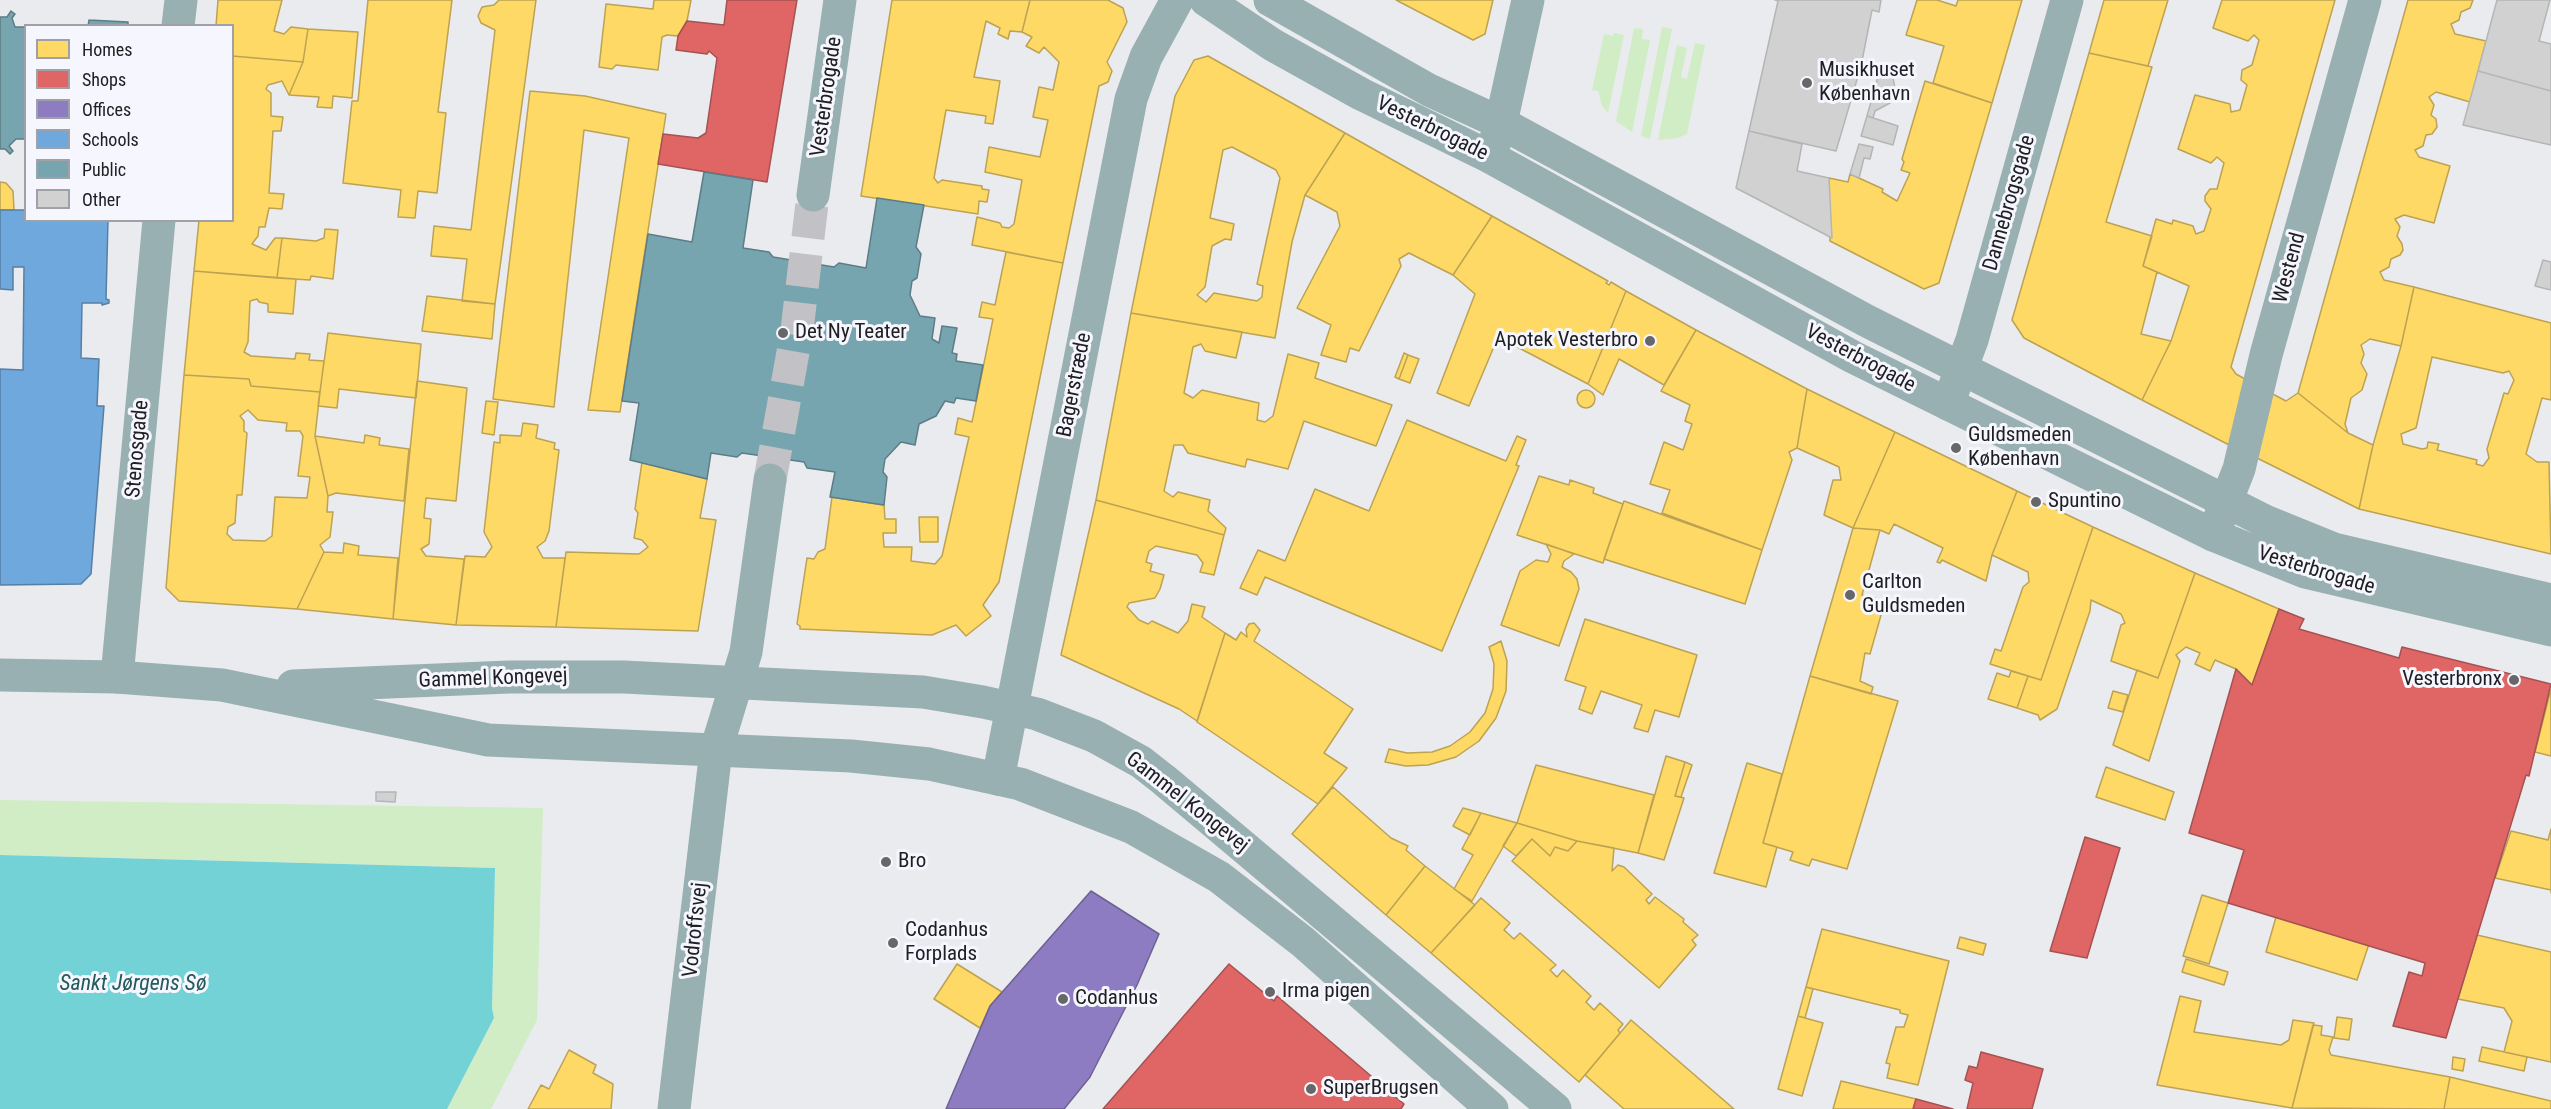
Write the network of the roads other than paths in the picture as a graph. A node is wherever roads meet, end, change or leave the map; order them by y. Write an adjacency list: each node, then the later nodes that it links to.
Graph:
1 (181, 0): 9 (street)
2 (840, 0): 12 (street, Vesterbrogade)
3 (1177, 0): 25 (street, Bagerstræde)
4 (1206, 0): 11 (street, Vesterbrogade)
5 (1270, 0): 10 (street, Vesterbrogade)
6 (1528, 0): 10 (street)
7 (2067, 0): 14 (street, Dannebrogsgade)
8 (2365, 0): 17 (street, Westend)
9 (178, 24)
10 (1501, 123): 11 (street); 14 (street, Vesterbrogade)
11 (1490, 157): 15 (street, Vesterbrogade)
12 (813, 195)
13 (159, 222): 22 (street, Stenosgade)
14 (1961, 370): 15 (street, Dannebrogsgade); 17 (street, Vesterbrogade)
15 (1948, 404): 18 (street, Vesterbrogade)
16 (770, 480): 23 (street)
17 (2227, 502): 18 (street, Westend); 19 (street, Vesterbrogade)
18 (2213, 535): 20 (street, Vesterbrogade)
19 (2551, 600)
20 (2551, 630)
21 (0, 675): 22 (street, Gammel Kongevej)
22 (117, 677): 24 (street, Gammel Kongevej)
23 (737, 684): 24 (street, Gammel Kongevej); 25 (street, Gammel Kongevej); 26 (street)
24 (249, 688): 26 (street, Gammel Kongevej)
25 (1012, 708): 27 (street, Bagerstræde); 28 (street, Gammel Kongevej)
26 (716, 750): 27 (street, Gammel Kongevej); 30 (street, Vodroffsvej)
27 (998, 779): 29 (street, Gammel Kongevej)
28 (1515, 1076): 29 (street); 31 (street, Gammel Kongevej)
29 (1490, 1108)
30 (674, 1109)
31 (1555, 1109)

